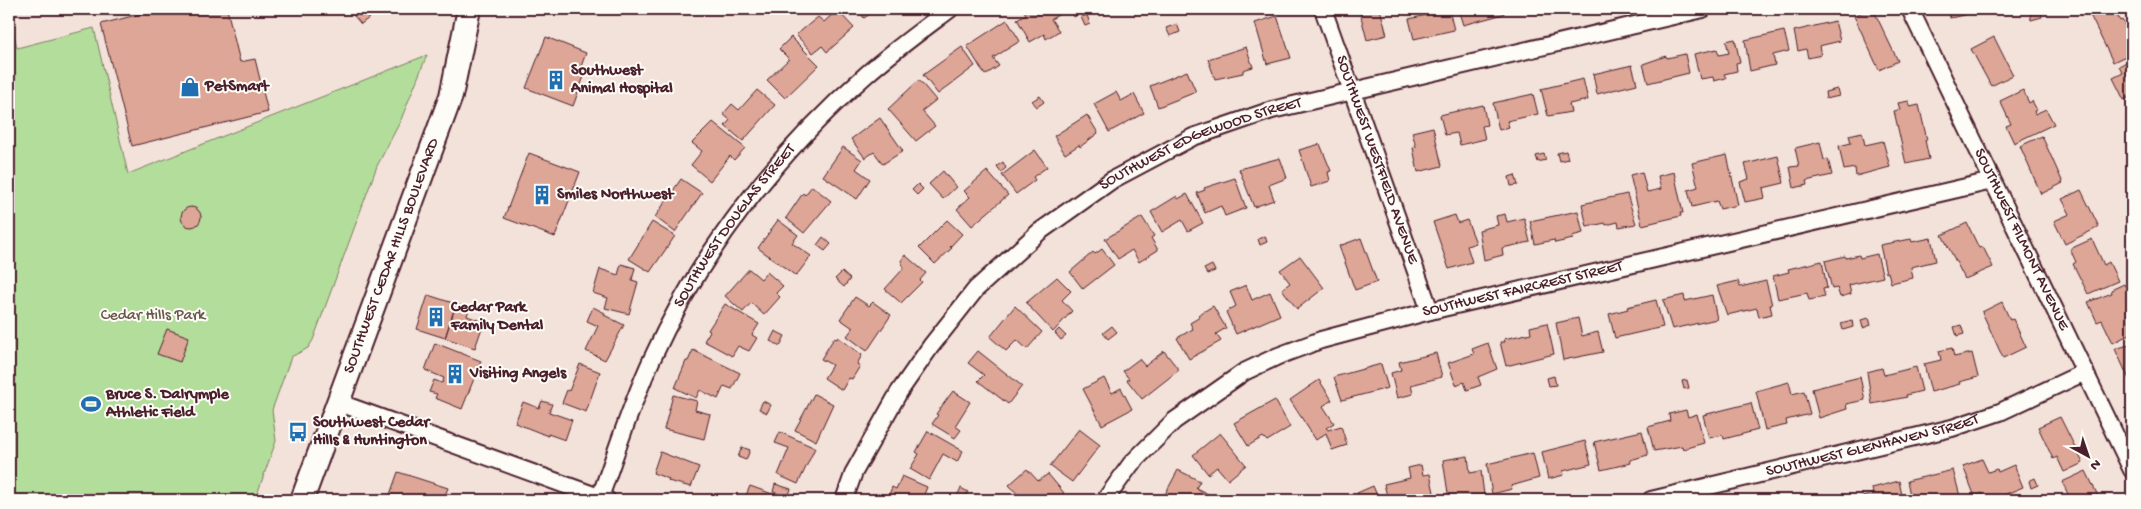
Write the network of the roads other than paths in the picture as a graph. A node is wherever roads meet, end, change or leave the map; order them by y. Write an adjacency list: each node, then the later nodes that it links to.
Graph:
1 (469, 9): 10 (main road, SOUTHWEST CEDAR HILLS BOULEVARD)
2 (950, 9): 12 (street, SOUTHWEST DOUGLAS STREET)
3 (1323, 9): 6 (street, SOUTHWEST WESTFIELD AVENUE)
4 (1702, 9): 6 (street, SOUTHWEST EDGEWOOD STREET)
5 (1910, 9): 7 (street, SOUTHWEST FILMONT AVENUE)
6 (1352, 92): 8 (street, SOUTHWEST WESTFIELD AVENUE); 14 (street, SOUTHWEST EDGEWOOD STREET)
7 (1992, 181): 8 (street, SOUTHWEST FAIRCREST STREET); 9 (street, SOUTHWEST FILMONT AVENUE)
8 (1430, 311): 15 (street, SOUTHWEST FAIRCREST STREET)
9 (2085, 372): 11 (street, SOUTHWEST FILMONT AVENUE); 16 (street, SOUTHWEST GLENHAVEN STREET)
10 (337, 402): 12 (street); 13 (main road, SOUTHWEST CEDAR HILLS BOULEVARD)
11 (2132, 470)
12 (602, 499)
13 (302, 500)
14 (844, 500)
15 (1105, 500)
16 (1651, 500)

